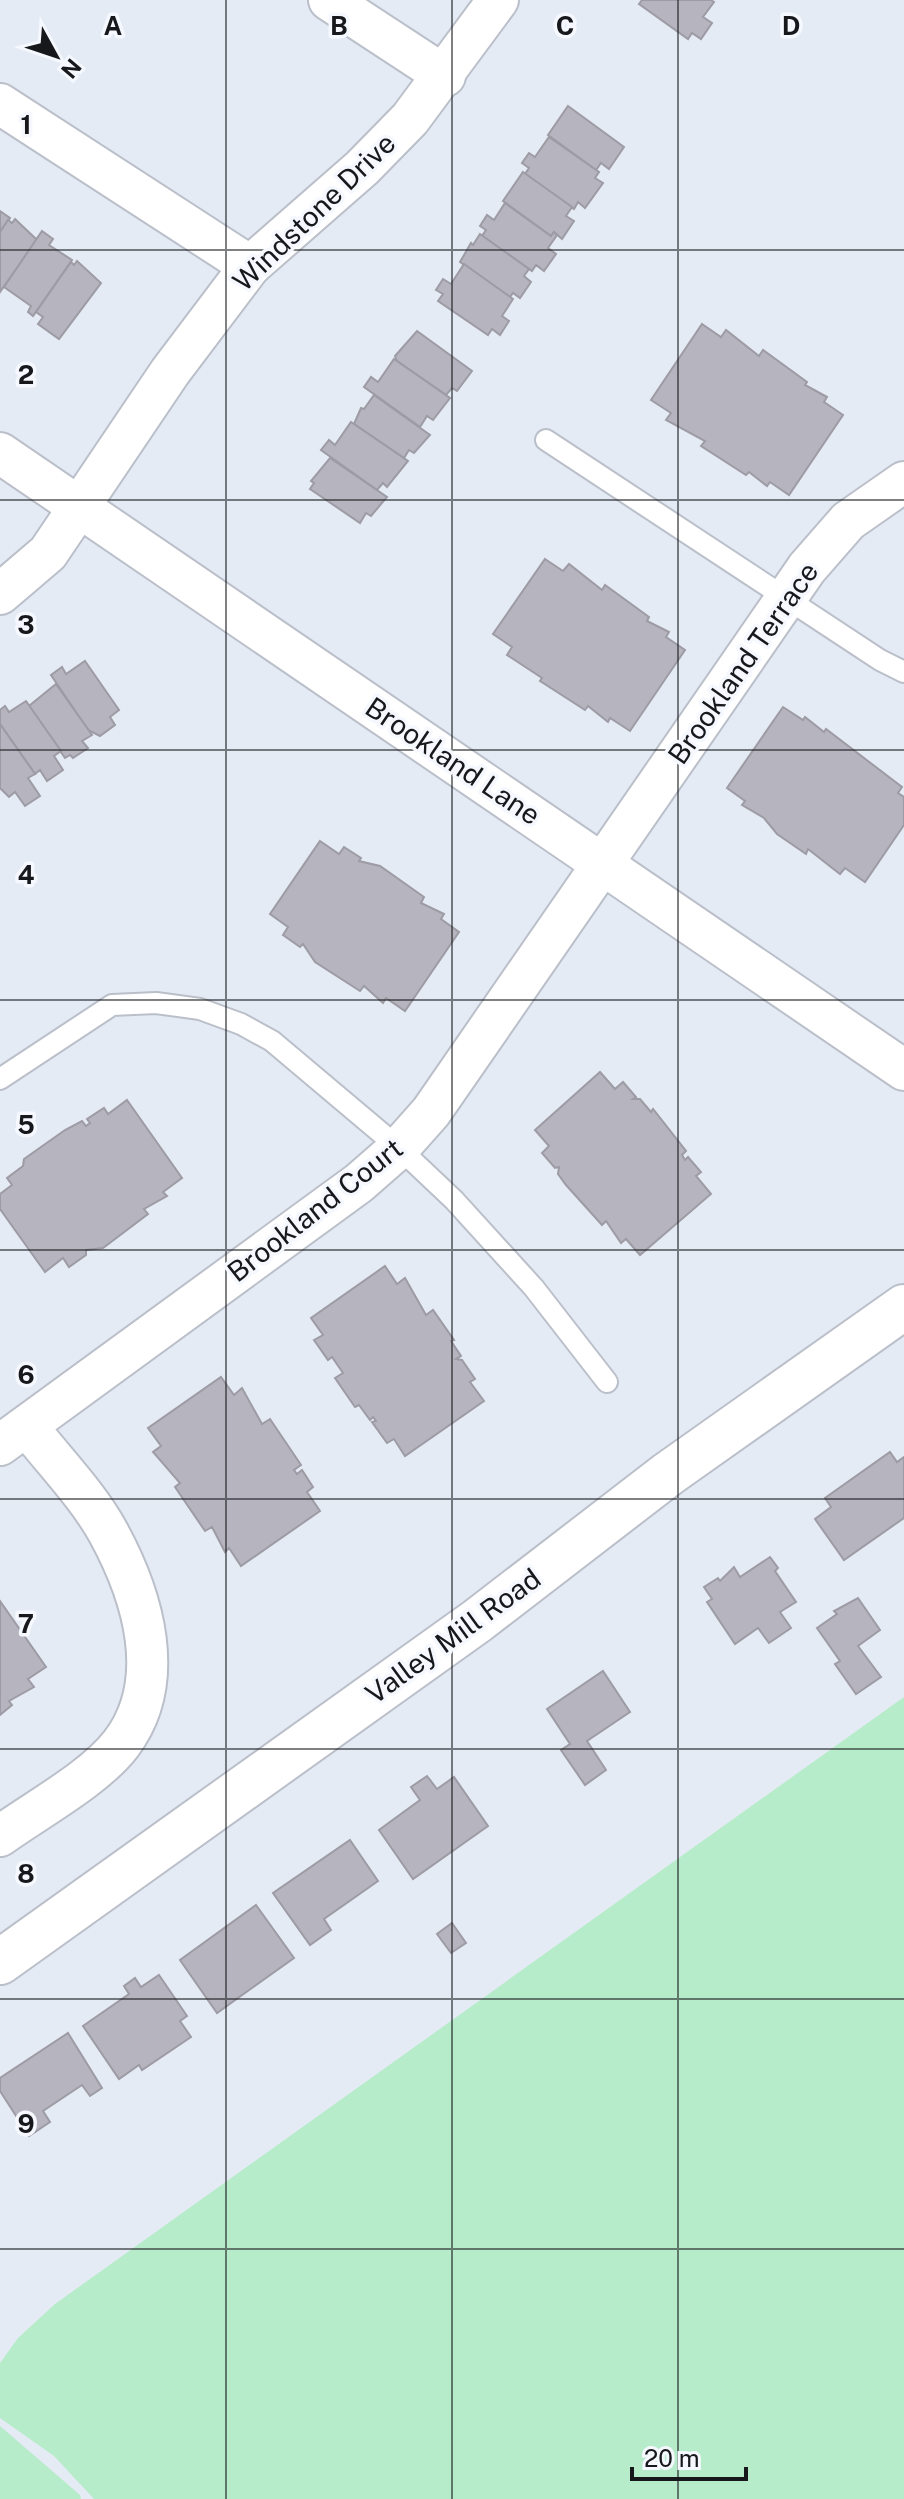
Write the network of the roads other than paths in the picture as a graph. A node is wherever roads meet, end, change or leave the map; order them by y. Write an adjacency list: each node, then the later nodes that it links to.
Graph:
1 (329, 0): 3 (street)
2 (498, 0): 3 (street, Windstone Drive)
3 (445, 76): 5 (street, Windstone Drive)
4 (0, 104): 5 (street)
5 (250, 266): 9 (street, Windstone Drive)
6 (546, 440): 11 (lane)
7 (0, 453): 9 (street, Brookland Lane)
8 (904, 482): 11 (street, Brookland Terrace)
9 (79, 507): 10 (street, Windstone Drive); 13 (street, Brookland Lane)
10 (0, 594)
11 (784, 598): 12 (lane); 13 (street, Brookland Terrace)
12 (904, 672)
13 (605, 864): 14 (street, Brookland Lane); 16 (street, Brookland Court)
14 (904, 1070)
15 (0, 1079): 16 (lane)
16 (399, 1148): 18 (lane); 19 (street, Brookland Court)
17 (904, 1307): 21 (street, Valley Mill Road)
18 (607, 1382)
19 (13, 1435): 20 (street, Brookland Court)
20 (0, 1836)
21 (0, 1962)

